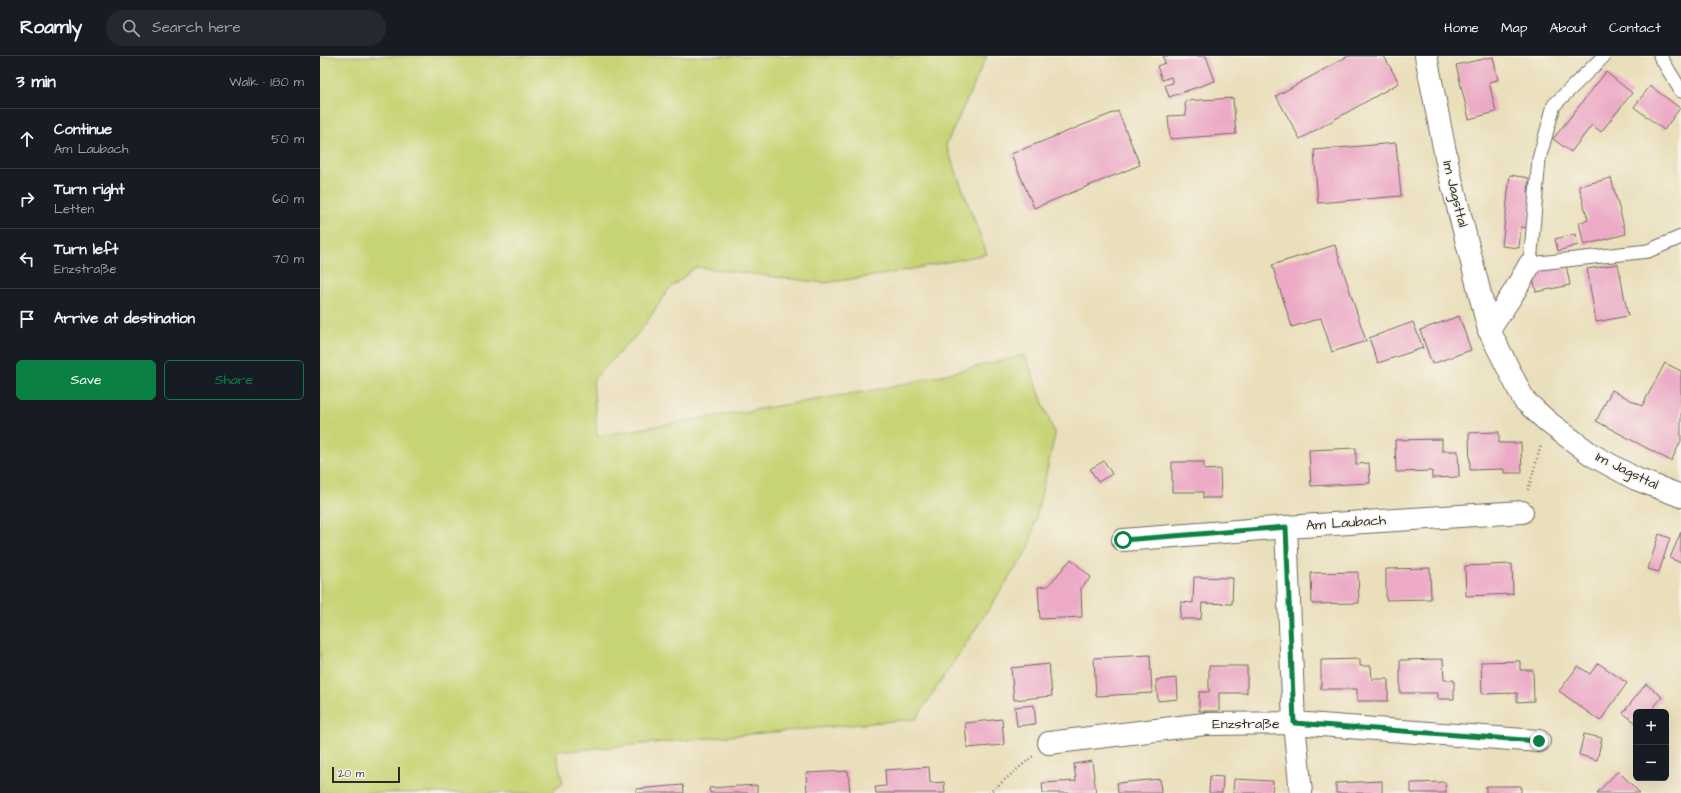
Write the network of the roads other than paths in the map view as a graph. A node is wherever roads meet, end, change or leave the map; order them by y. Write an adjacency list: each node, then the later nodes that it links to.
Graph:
1 (1426, 56): 7 (street, Im Jagsttal)
2 (1604, 56): 6 (lane)
3 (1660, 56): 4 (lane)
4 (1681, 91)
5 (1681, 237): 6 (lane)
6 (1530, 264): 7 (street)
7 (1489, 330): 8 (street, Im Jagsttal)
8 (1681, 496)
9 (1522, 512): 10 (street, Am Laubach)
10 (1286, 527): 11 (street, Am Laubach); 12 (street)
11 (1123, 540)
12 (1294, 723): 13 (street, Enzstraße); 14 (street, Enzstraße); 15 (street)
13 (1539, 741)
14 (1049, 743)
15 (1301, 793)

